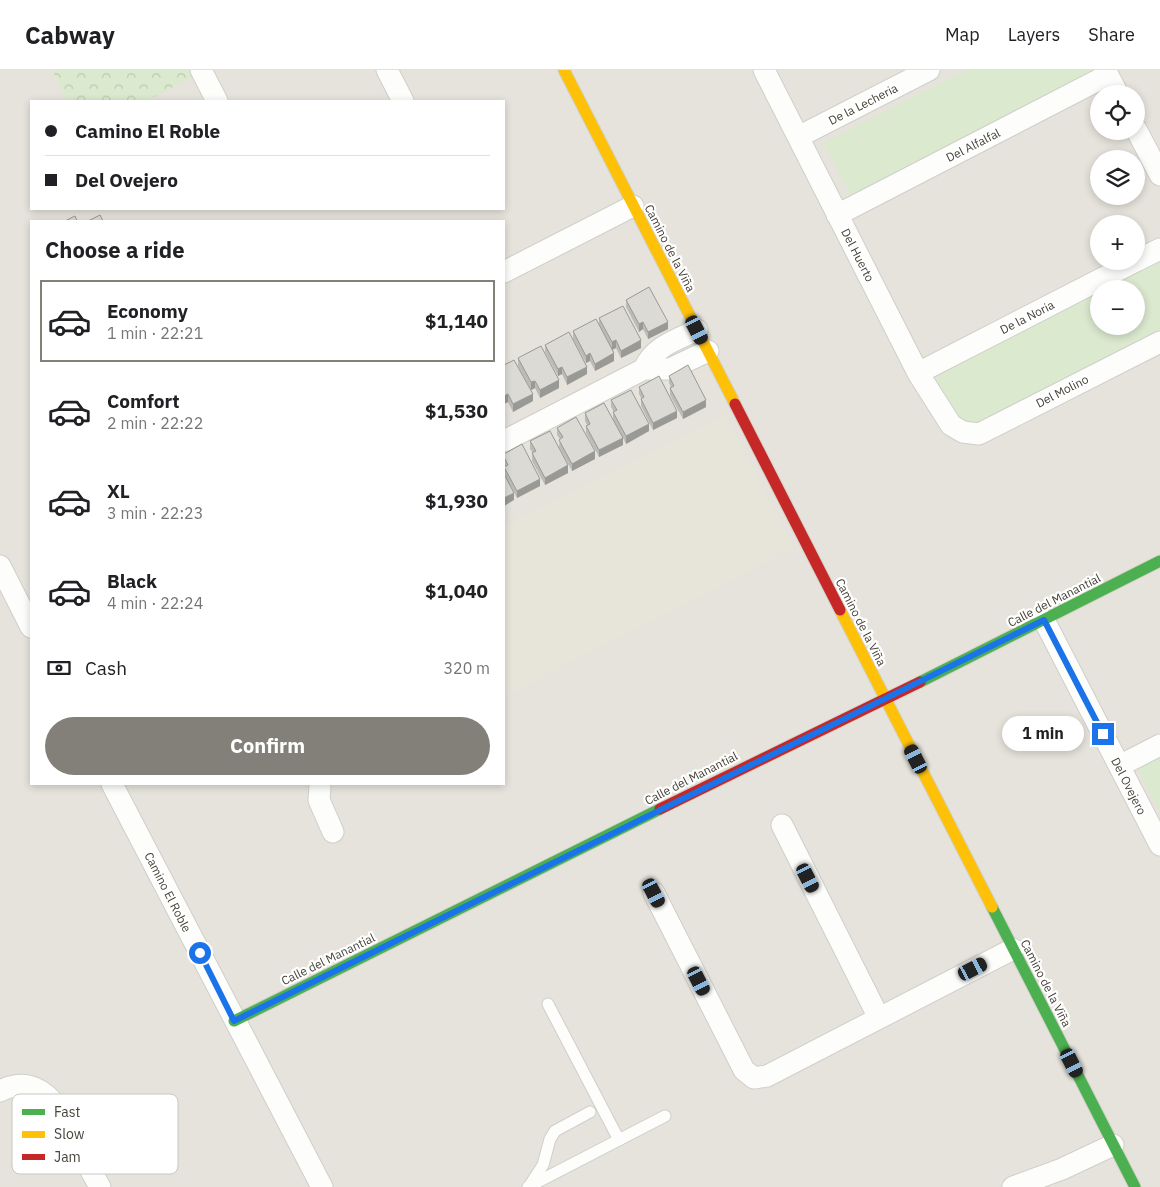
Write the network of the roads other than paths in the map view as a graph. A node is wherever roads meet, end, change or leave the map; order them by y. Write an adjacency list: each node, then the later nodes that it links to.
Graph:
1 (201, 70): 8 (street)
2 (387, 70): 9 (street)
3 (564, 70): 13 (street, Camino de la Viña)
4 (764, 70): 10 (street, Del Huerto)
5 (929, 70): 10 (street, De la Lecheria)
6 (1107, 72): 7 (street); 14 (street, Del Alfalfal)
7 (1114, 85)
8 (216, 100)
9 (402, 100)
10 (798, 137): 14 (street, Del Huerto)
11 (1141, 140): 12 (street)
12 (1160, 175)
13 (633, 206): 18 (street); 19 (street, Camino de la Viña)
14 (837, 215): 23 (street, Del Huerto)
15 (1160, 249): 16 (street, De la Noria)
16 (1145, 256)
17 (1118, 270): 23 (street, De la Noria)
18 (505, 271)
19 (697, 330): 21 (street, Camino de la Viña); 22 (street)
20 (1160, 342): 24 (street, Del Molino)
21 (708, 351): 22 (street); 30 (street, Camino de la Viña)
22 (644, 369): 25 (street)
23 (918, 373): 24 (street, Del Huerto)
24 (963, 432)
25 (505, 440)
26 (1160, 561): 28 (street, Calle del Manantial)
27 (0, 566): 29 (street)
28 (1044, 620): 30 (street, Calle del Manantial); 32 (street, Del Ovejero)
29 (30, 625)
30 (885, 699): 39 (street, Camino de la Viña); 42 (street, Calle del Manantial)
31 (1160, 745): 32 (street)
32 (1119, 766): 37 (street, Del Ovejero)
33 (113, 785): 42 (street, Camino El Roble)
34 (322, 785): 36 (street)
35 (782, 825): 41 (street)
36 (333, 832)
37 (1160, 845)
38 (654, 893): 41 (street)
39 (1013, 949): 41 (street); 48 (street, Camino de la Viña)
40 (548, 1004): 47 (lane)
41 (879, 1018)
42 (234, 1021): 51 (street, Camino El Roble)
43 (0, 1091): 44 (street)
44 (47, 1094)
45 (590, 1112): 52 (lane)
46 (665, 1116): 47 (lane)
47 (619, 1140): 52 (lane)
48 (1114, 1145): 53 (street); 54 (street, Camino de la Viña)
49 (93, 1174): 50 (street)
50 (100, 1187)
51 (322, 1187)
52 (529, 1187)
53 (1013, 1187)
54 (1135, 1187)

